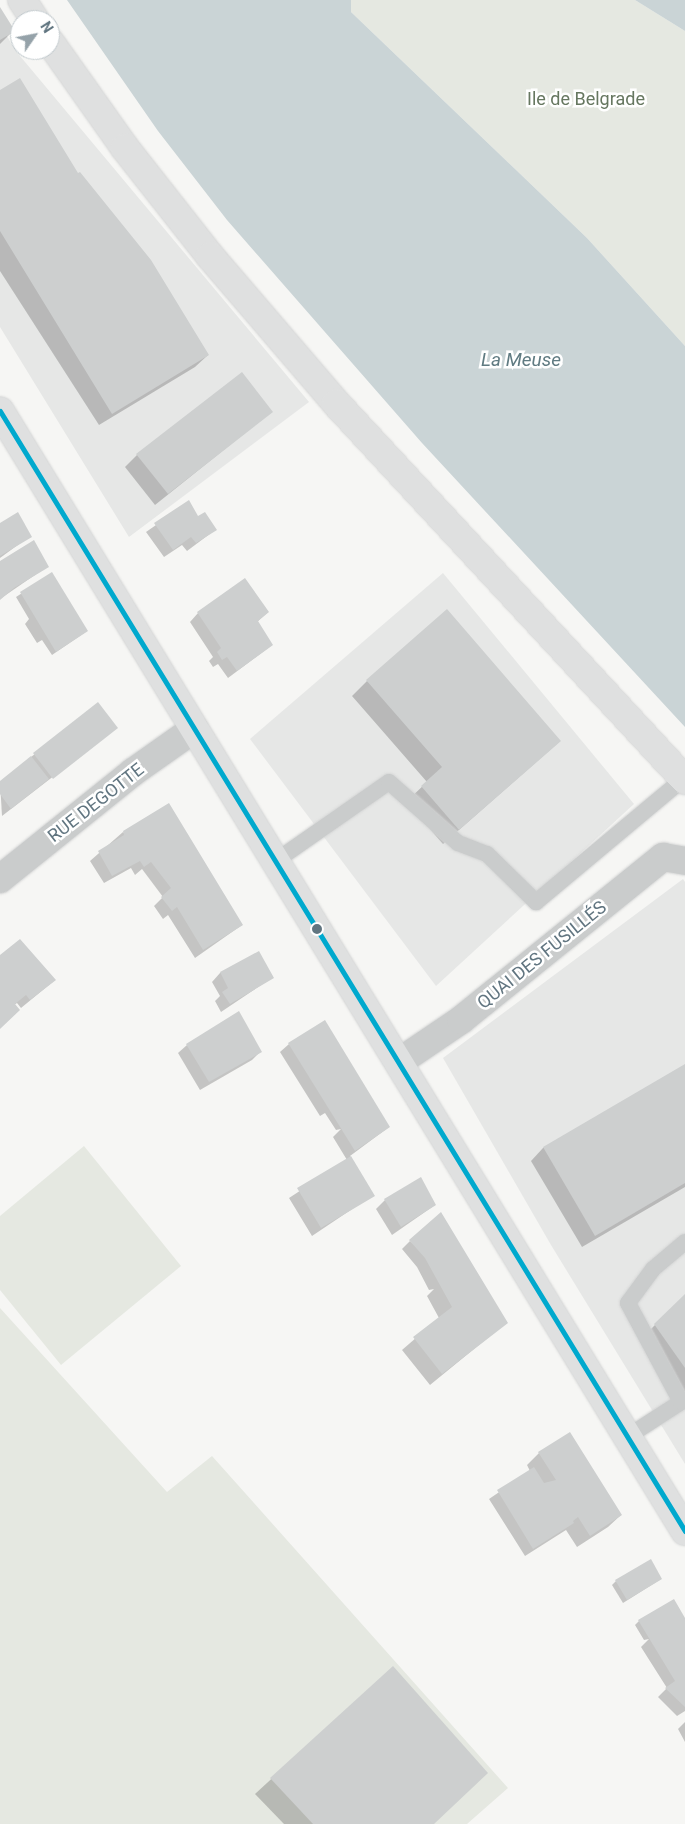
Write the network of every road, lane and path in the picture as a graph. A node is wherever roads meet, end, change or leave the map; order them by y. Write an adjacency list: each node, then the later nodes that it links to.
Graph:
1 (60, 56): 4 (main road)
2 (0, 411): 3 (main road)
3 (194, 729): 5 (main road); 7 (street, RUE DEGOTTE)
4 (684, 779): 5 (lane)
5 (277, 860): 8 (main road)
6 (685, 861): 8 (street, QUAI DES FUSILLÉS)
7 (0, 879)
8 (399, 1062): 11 (main road)
9 (685, 1242): 10 (lane)
10 (683, 1405): 11 (lane)
11 (627, 1437): 12 (main road)
12 (685, 1531)

